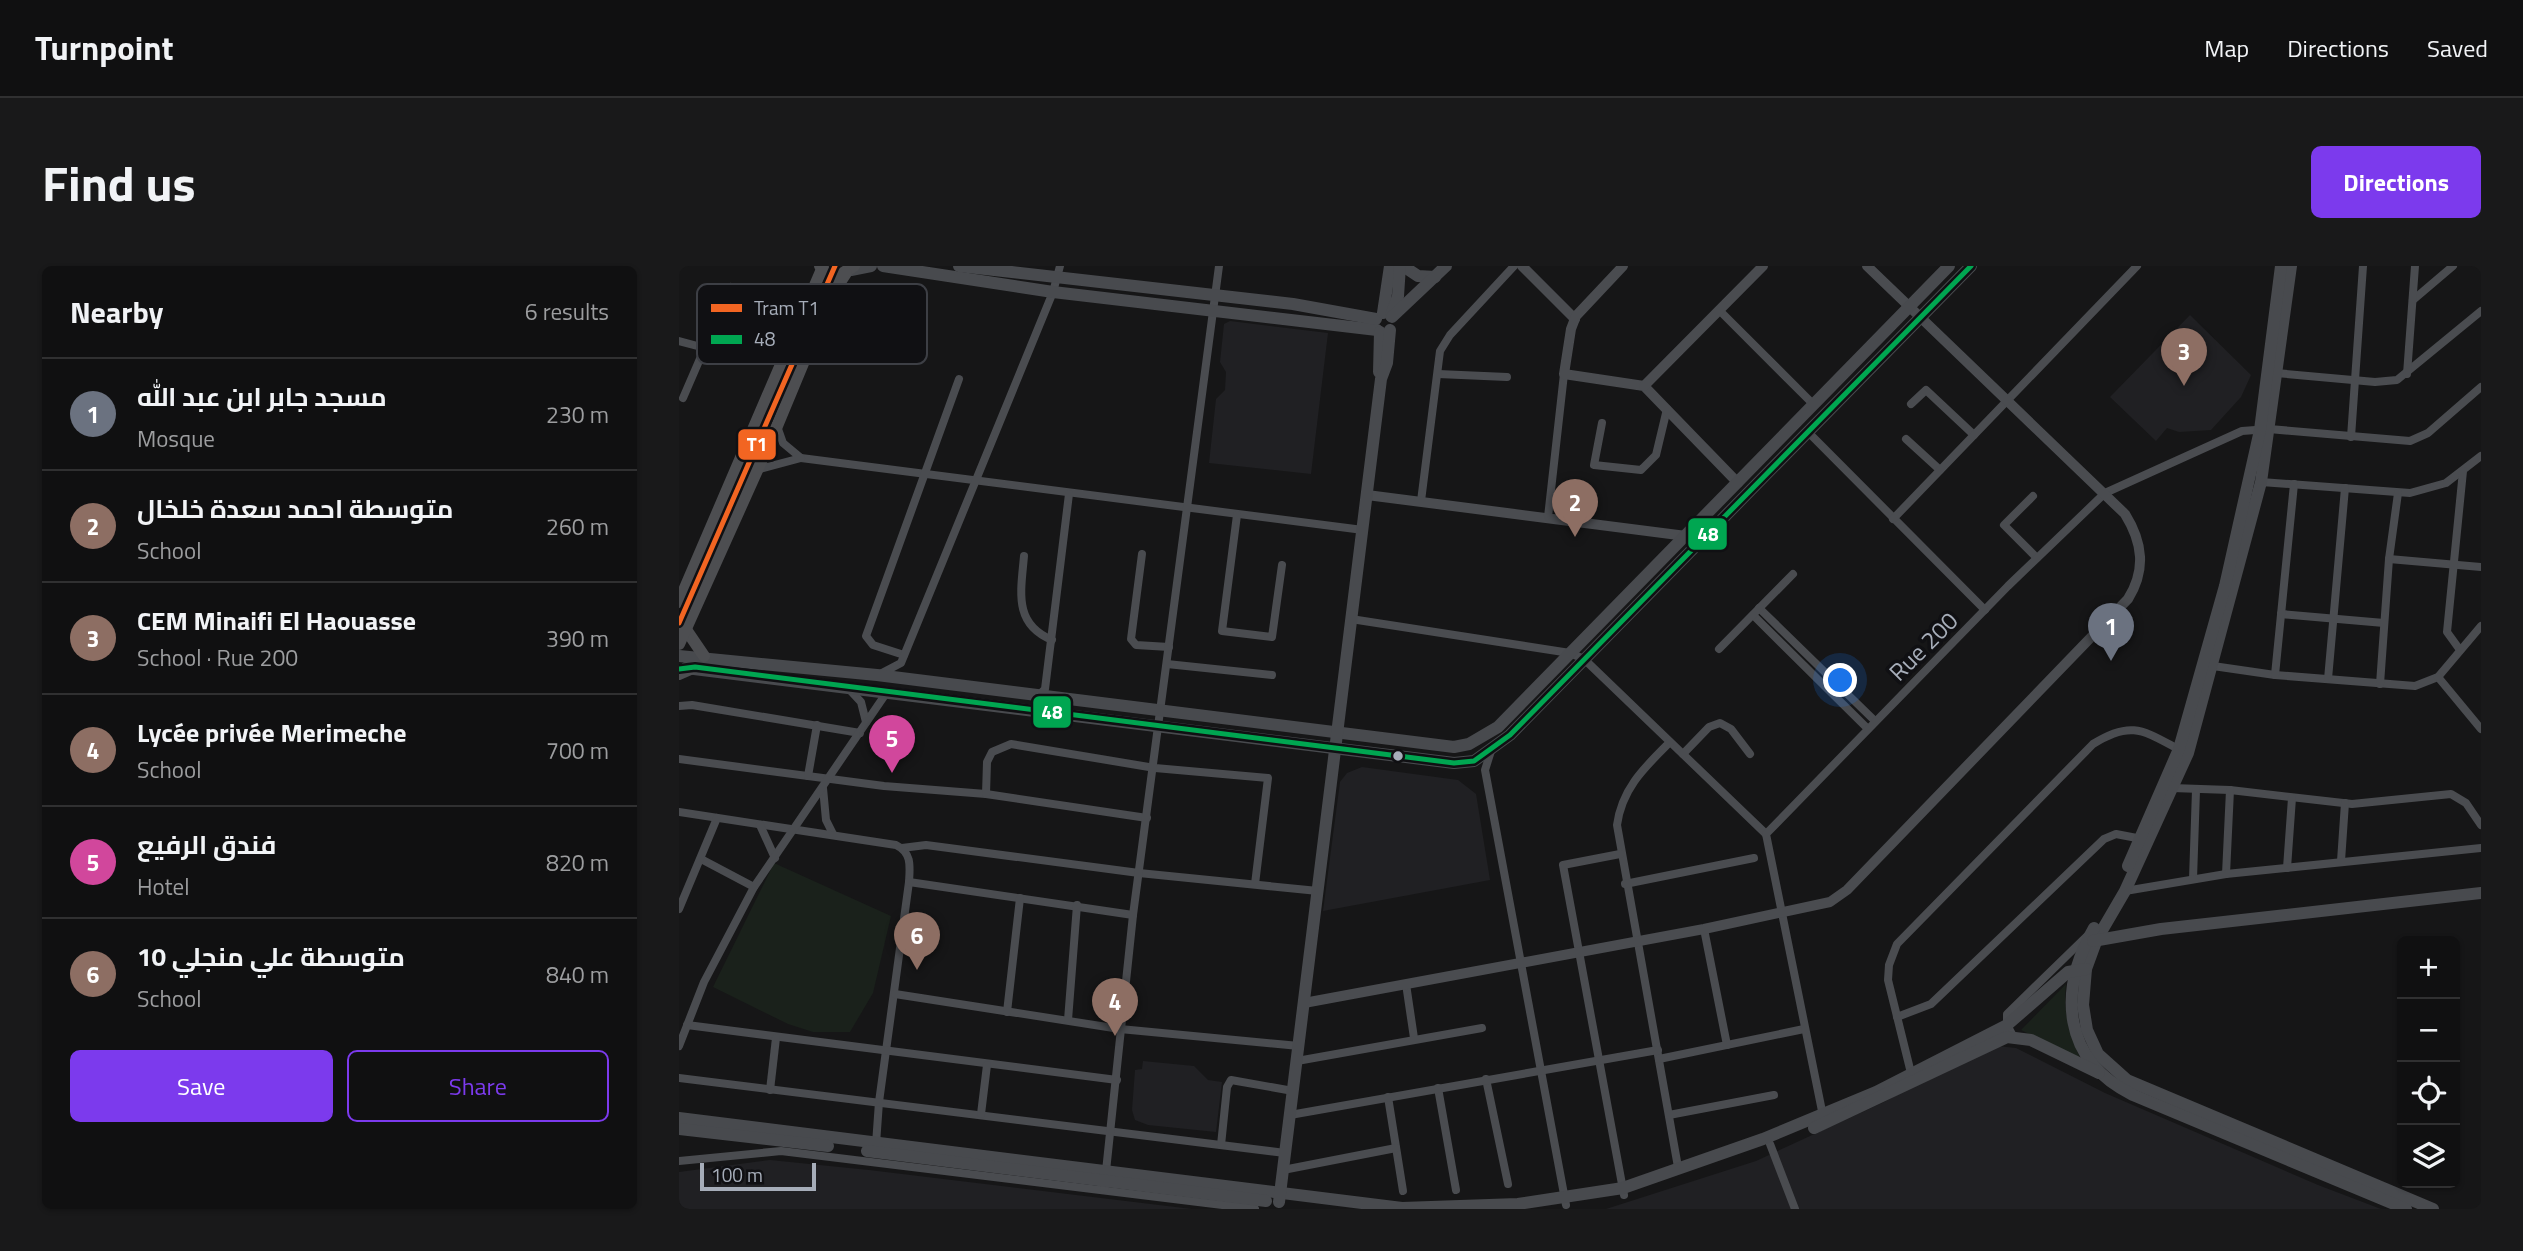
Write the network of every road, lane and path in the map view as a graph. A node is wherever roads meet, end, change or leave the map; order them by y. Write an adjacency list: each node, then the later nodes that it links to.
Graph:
1 (871, 266): 22 (main road)
2 (883, 266): 26 (main road)
3 (959, 266): 23 (main road)
4 (1219, 266): 27 (street)
5 (1390, 266): 34 (main road)
6 (1401, 266): 24 (main road); 34 (main road)
7 (1446, 266): 24 (main road)
8 (1514, 266): 41 (street)
9 (1522, 266): 33 (street)
10 (1623, 266): 33 (street)
11 (1763, 266): 30 (street)
12 (1867, 266): 32 (street)
13 (1949, 266): 32 (main road)
14 (1971, 266): 32 (main road)
15 (2137, 266): 50 (street)
16 (2281, 266): 56 (main road)
17 (2291, 266): 40 (main road)
18 (2363, 266): 46 (street)
19 (2415, 266): 28 (street)
20 (2453, 266): 28 (street)
21 (821, 267): 22 (main road); 25 (main road)
22 (850, 270)
23 (1059, 272): 26 (street); 27 (main road)
24 (1435, 277): 34 (main road)
25 (814, 284)
26 (1053, 292): 29 (main road); 67 (street)
27 (1216, 295): 29 (street); 34 (main road)
28 (2413, 300): 43 (street)
29 (1214, 310): 34 (main road); 78 (street)
30 (1719, 310): 47 (street); 52 (street)
31 (2481, 311): 43 (street)
32 (1913, 313): 50 (street); 52 (main road); 57 (main road)
33 (1575, 319): 42 (street)
34 (1384, 322): 75 (main road)
35 (679, 341): 36 (street)
36 (697, 346)
37 (698, 364): 49 (street)
38 (779, 364): 92 (main road)
39 (803, 364): 55 (main road)
40 (2276, 373): 46 (street); 56 (main road)
41 (1437, 374): 44 (street); 77 (street)
42 (1564, 374): 47 (street); 80 (street)
43 (2407, 374): 46 (street)
44 (1507, 377)
45 (959, 379): 66 (street)
46 (2354, 380): 59 (street)
47 (1644, 386): 53 (street)
48 (2481, 387): 59 (street, Rue 200)
49 (683, 398)
50 (2007, 401): 58 (street); 72 (street)
51 (1911, 404): 58 (street)
52 (1814, 405): 69 (main road)
53 (1667, 410): 54 (street); 69 (street)
54 (1602, 423)
55 (777, 426): 62 (street); 63 (main road)
56 (2265, 430): 59 (street, Rue 200); 68 (main road); 72 (street, Rue 200); 138 (main road)
57 (1807, 431): 81 (street); 111 (main road)
58 (1973, 435): 64 (street)
59 (2351, 437)
60 (1906, 439): 64 (street)
61 (2481, 456): 65 (street)
62 (800, 458): 63 (street); 66 (street)
63 (756, 470): 100 (main road)
64 (1940, 470): 81 (street)
65 (2463, 471): 74 (street); 89 (street)
66 (926, 474): 67 (street); 110 (street)
67 (978, 481): 73 (street); 110 (street)
68 (2261, 482): 70 (street); 113 (main road)
69 (1738, 483): 83 (main road)
70 (2294, 484): 71 (street); 96 (street)
71 (2345, 488): 74 (street); 98 (street)
72 (2105, 493): 86 (street, Rue 200); 184 (street)
73 (1069, 494): 78 (street); 102 (street)
74 (2398, 494): 87 (street)
75 (1367, 495): 77 (street); 82 (main road)
76 (2033, 496): 86 (street)
77 (1421, 501): 80 (street)
78 (1188, 509): 79 (street); 104 (street)
79 (1237, 516): 82 (street); 88 (street)
80 (1548, 517): 83 (street)
81 (1893, 519): 94 (street)
82 (1363, 530): 97 (main road)
83 (1686, 536): 107 (main road)
84 (1142, 554): 104 (street)
85 (1024, 556): 102 (street)
86 (2037, 558): 94 (street, Rue 200)
87 (2389, 559): 89 (street); 99 (street)
88 (1282, 565)
89 (2455, 565): 90 (street); 106 (street)
90 (2481, 567)
91 (1793, 574): 95 (street)
92 (682, 587): 93 (main road)
93 (679, 602)
94 (1985, 610): 127 (street, Rue 200)
95 (1756, 612): 105 (street); 127 (street); 131 (street)
96 (2281, 614): 98 (street); 117 (street)
97 (1351, 619): 107 (street); 134 (main road)
98 (2333, 619): 99 (street); 119 (street)
99 (2383, 623): 121 (street)
100 (685, 628): 103 (main road); 109 (main road)
101 (2480, 631): 106 (street)
102 (1052, 639): 124 (street)
103 (679, 644)
104 (1169, 647): 112 (street)
105 (1719, 649)
106 (2460, 650): 118 (street)
107 (1570, 653): 111 (street); 134 (main road)
108 (679, 656): 109 (main road)
109 (704, 656): 115 (main road)
110 (903, 659): 115 (street); 120 (street)
111 (1584, 659): 135 (street); 137 (main road)
112 (1167, 664): 116 (street); 126 (street)
113 (2213, 666): 117 (street); 138 (main road)
114 (679, 671): 122 (main road)
115 (877, 675): 120 (main road)
116 (1272, 675)
117 (2274, 676): 119 (street)
118 (2438, 677): 121 (street); 132 (street)
119 (2328, 679): 121 (street)
120 (914, 681): 124 (main road)
121 (2380, 684)
122 (847, 687): 123 (main road); 128 (street)
123 (887, 692): 128 (street); 130 (main road)
124 (1046, 695): 126 (main road)
125 (679, 706): 129 (street)
126 (1161, 711): 130 (street); 134 (main road)
127 (1875, 721): 131 (street, Rue 200)
128 (866, 722): 133 (street)
129 (817, 725): 133 (street); 145 (street)
130 (1159, 726): 136 (main road); 143 (street)
131 (1868, 729): 161 (street, Rue 200)
132 (2481, 729)
133 (860, 733): 146 (street)
134 (1337, 733): 136 (main road)
135 (1670, 742): 139 (street); 165 (street)
136 (1336, 748): 142 (main road); 178 (main road)
137 (1492, 751): 142 (main road); 144 (street)
138 (2183, 751): 148 (main road); 162 (main road); 196 (street)
139 (1683, 754): 140 (street); 161 (street)
140 (1750, 754)
141 (679, 759): 145 (street)
142 (1467, 761): 144 (street)
143 (1155, 768): 151 (street); 156 (street); 175 (street)
144 (1485, 770): 190 (street)
145 (808, 776): 146 (street)
146 (829, 779): 147 (street); 151 (street)
147 (823, 788): 159 (street); 160 (street)
148 (2172, 788): 149 (street); 162 (main road)
149 (2196, 790): 150 (street); 173 (street)
150 (2229, 790): 152 (street); 172 (street)
151 (986, 794): 156 (street)
152 (2292, 798): 153 (street); 170 (street)
153 (2346, 803): 158 (street); 169 (street)
154 (679, 812): 155 (street)
155 (717, 818): 157 (street); 168 (street)
156 (1147, 818): 171 (street)
157 (760, 825): 159 (street); 166 (street)
158 (2481, 825)
159 (794, 830): 160 (street); 166 (street)
160 (832, 834): 163 (street)
161 (1766, 834): 184 (street)
162 (2143, 839): 179 (main road); 187 (main road); 196 (street)
163 (902, 848): 171 (street); 174 (street)
164 (2481, 848): 169 (street)
165 (1620, 853): 176 (street); 189 (street)
166 (775, 858): 177 (street)
167 (1754, 858): 176 (street)
168 (701, 859): 177 (street); 183 (street)
169 (2341, 861): 170 (street)
170 (2287, 868): 172 (street)
171 (1139, 873): 175 (street); 185 (street)
172 (2226, 874): 173 (street)
173 (2193, 879): 179 (street)
174 (908, 882): 181 (street); 193 (street)
175 (1255, 884): 178 (street)
176 (1625, 884): 188 (street)
177 (754, 887): 198 (street)
178 (1318, 891): 194 (main road)
179 (2125, 891): 187 (main road)
180 (2481, 893): 187 (main road)
181 (1020, 898): 182 (street); 195 (street)
182 (1077, 905): 185 (street); 197 (street)
183 (679, 909)
184 (1781, 914): 186 (street); 201 (street)
185 (1133, 915): 200 (street)
186 (1704, 929): 188 (street); 205 (street)
187 (2091, 938): 191 (main road); 202 (street)
188 (1636, 941): 189 (street); 209 (street)
189 (1579, 952): 190 (street); 210 (street)
190 (1521, 963): 192 (street); 213 (street)
191 (2080, 970): 202 (main road); 215 (main road); 252 (main road)
192 (1406, 984): 194 (street); 204 (street)
193 (895, 995): 195 (street); 208 (street)
194 (1304, 1003): 207 (main road)
195 (1007, 1012): 197 (street)
196 (1897, 1017): 214 (street)
197 (1068, 1020): 200 (street)
198 (687, 1026): 203 (street); 206 (street)
199 (1482, 1028): 204 (street)
200 (1120, 1029): 207 (street); 218 (street)
201 (1804, 1029): 205 (street); 228 (street)
202 (2010, 1031): 214 (main road); 215 (main road); 234 (main road)
203 (776, 1038): 208 (street); 220 (street)
204 (1415, 1038): 211 (street)
205 (1727, 1045): 209 (street)
206 (679, 1046)
207 (1299, 1046): 211 (main road)
208 (887, 1052): 212 (street); 224 (street)
209 (1658, 1054): 210 (street); 227 (street)
210 (1599, 1060): 213 (street); 244 (street)
211 (1297, 1061): 221 (main road)
212 (987, 1065): 218 (street); 225 (street)
213 (1541, 1069): 217 (street); 245 (street)
214 (1911, 1073): 228 (main road)
215 (2102, 1074): 251 (main road)
216 (679, 1078): 220 (street)
217 (1486, 1079): 219 (street); 241 (street)
218 (1117, 1080): 231 (street)
219 (1438, 1088): 223 (street); 242 (street)
220 (770, 1090): 224 (street)
221 (1293, 1091): 226 (main road); 233 (street)
222 (1774, 1095): 227 (street)
223 (1388, 1097): 226 (street); 235 (street)
224 (879, 1102): 225 (street); 232 (street)
225 (981, 1114): 231 (street)
226 (1290, 1115): 236 (main road)
227 (1669, 1115): 238 (street)
228 (1823, 1116): 238 (main road)
229 (679, 1118): 232 (main road)
230 (679, 1129): 240 (main road)
231 (1112, 1130): 233 (street); 240 (street)
232 (876, 1143): 240 (main road)
233 (1221, 1144): 236 (street)
234 (1770, 1144): 244 (main road); 250 (street)
235 (1396, 1147): 239 (street); 243 (street)
236 (1286, 1153): 239 (main road)
237 (679, 1161): 240 (street)
238 (1678, 1167): 244 (main road)
239 (1283, 1170): 246 (main road)
240 (1105, 1181): 246 (main road); 247 (street)
241 (1508, 1184)
242 (1456, 1190)
243 (1403, 1191)
244 (1624, 1191): 245 (main road)
245 (1565, 1201): 246 (main road); 249 (main road)
246 (1279, 1202): 248 (main road)
247 (1255, 1209)
248 (1344, 1209)
249 (1539, 1209)
250 (1795, 1209)
251 (2406, 1209)
252 (2433, 1209)

